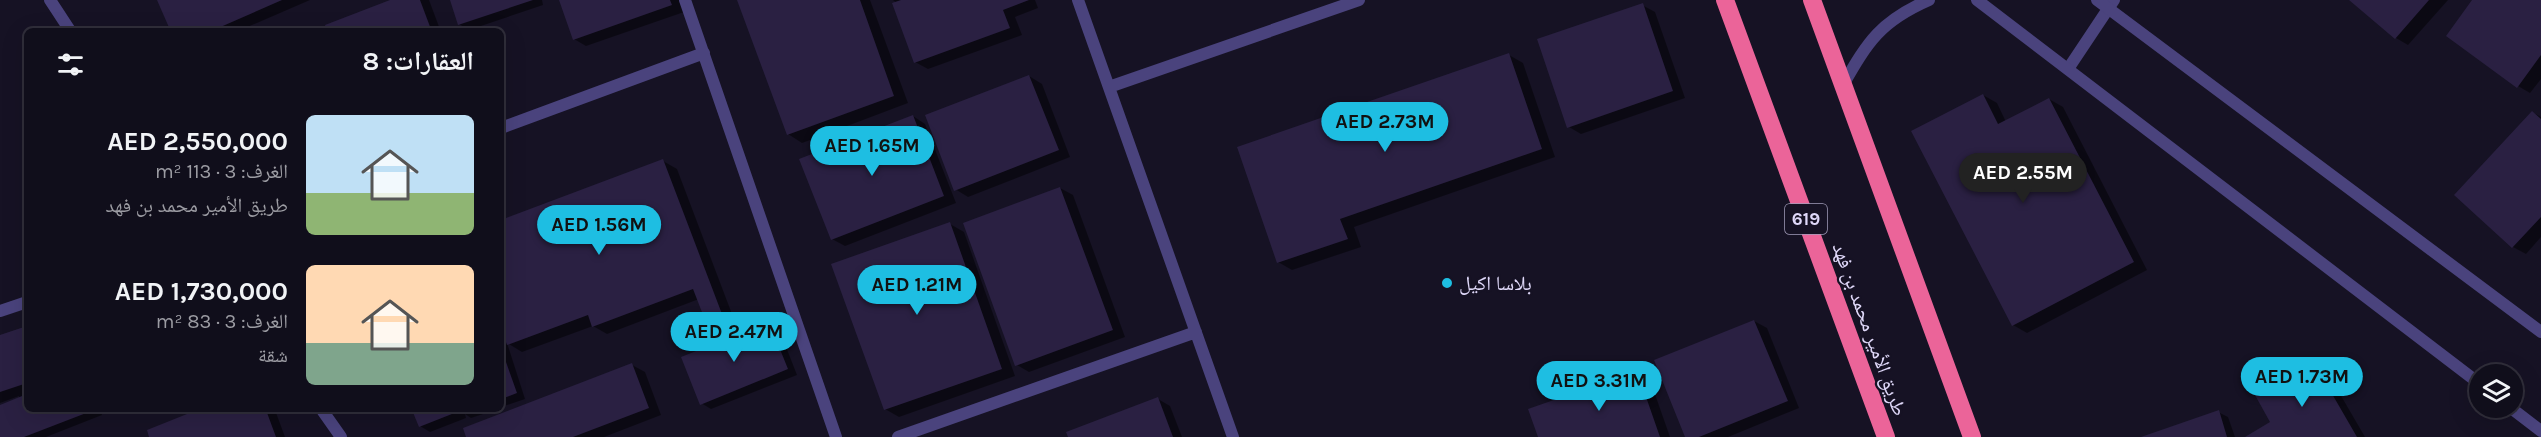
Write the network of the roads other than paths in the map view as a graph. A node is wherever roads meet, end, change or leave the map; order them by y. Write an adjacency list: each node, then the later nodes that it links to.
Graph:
1 (50, 0): 11 (street)
2 (686, 0): 12 (street)
3 (1078, 0): 15 (street)
4 (1359, 0): 15 (street)
5 (1725, 0): 25 (highway, طريق الأمير محمد بن فهد / 619)
6 (1812, 0): 14 (highway)
7 (1929, 0): 14 (street)
8 (1977, 0): 13 (street)
9 (2097, 0): 10 (street)
10 (2111, 4): 13 (street); 20 (street)
11 (68, 28)
12 (704, 53): 16 (street); 27 (street)
13 (2068, 69): 21 (street)
14 (1843, 85): 30 (highway)
15 (1109, 87): 19 (street)
16 (504, 127)
17 (24, 303): 18 (street)
18 (0, 311)
19 (1196, 332): 28 (street); 29 (street)
20 (2541, 332)
21 (2469, 376)
22 (323, 412): 26 (street)
23 (2523, 417): 24 (street)
24 (2541, 431)
25 (1884, 436)
26 (341, 437)
27 (836, 437)
28 (898, 437)
29 (1233, 437)
30 (1972, 437)

